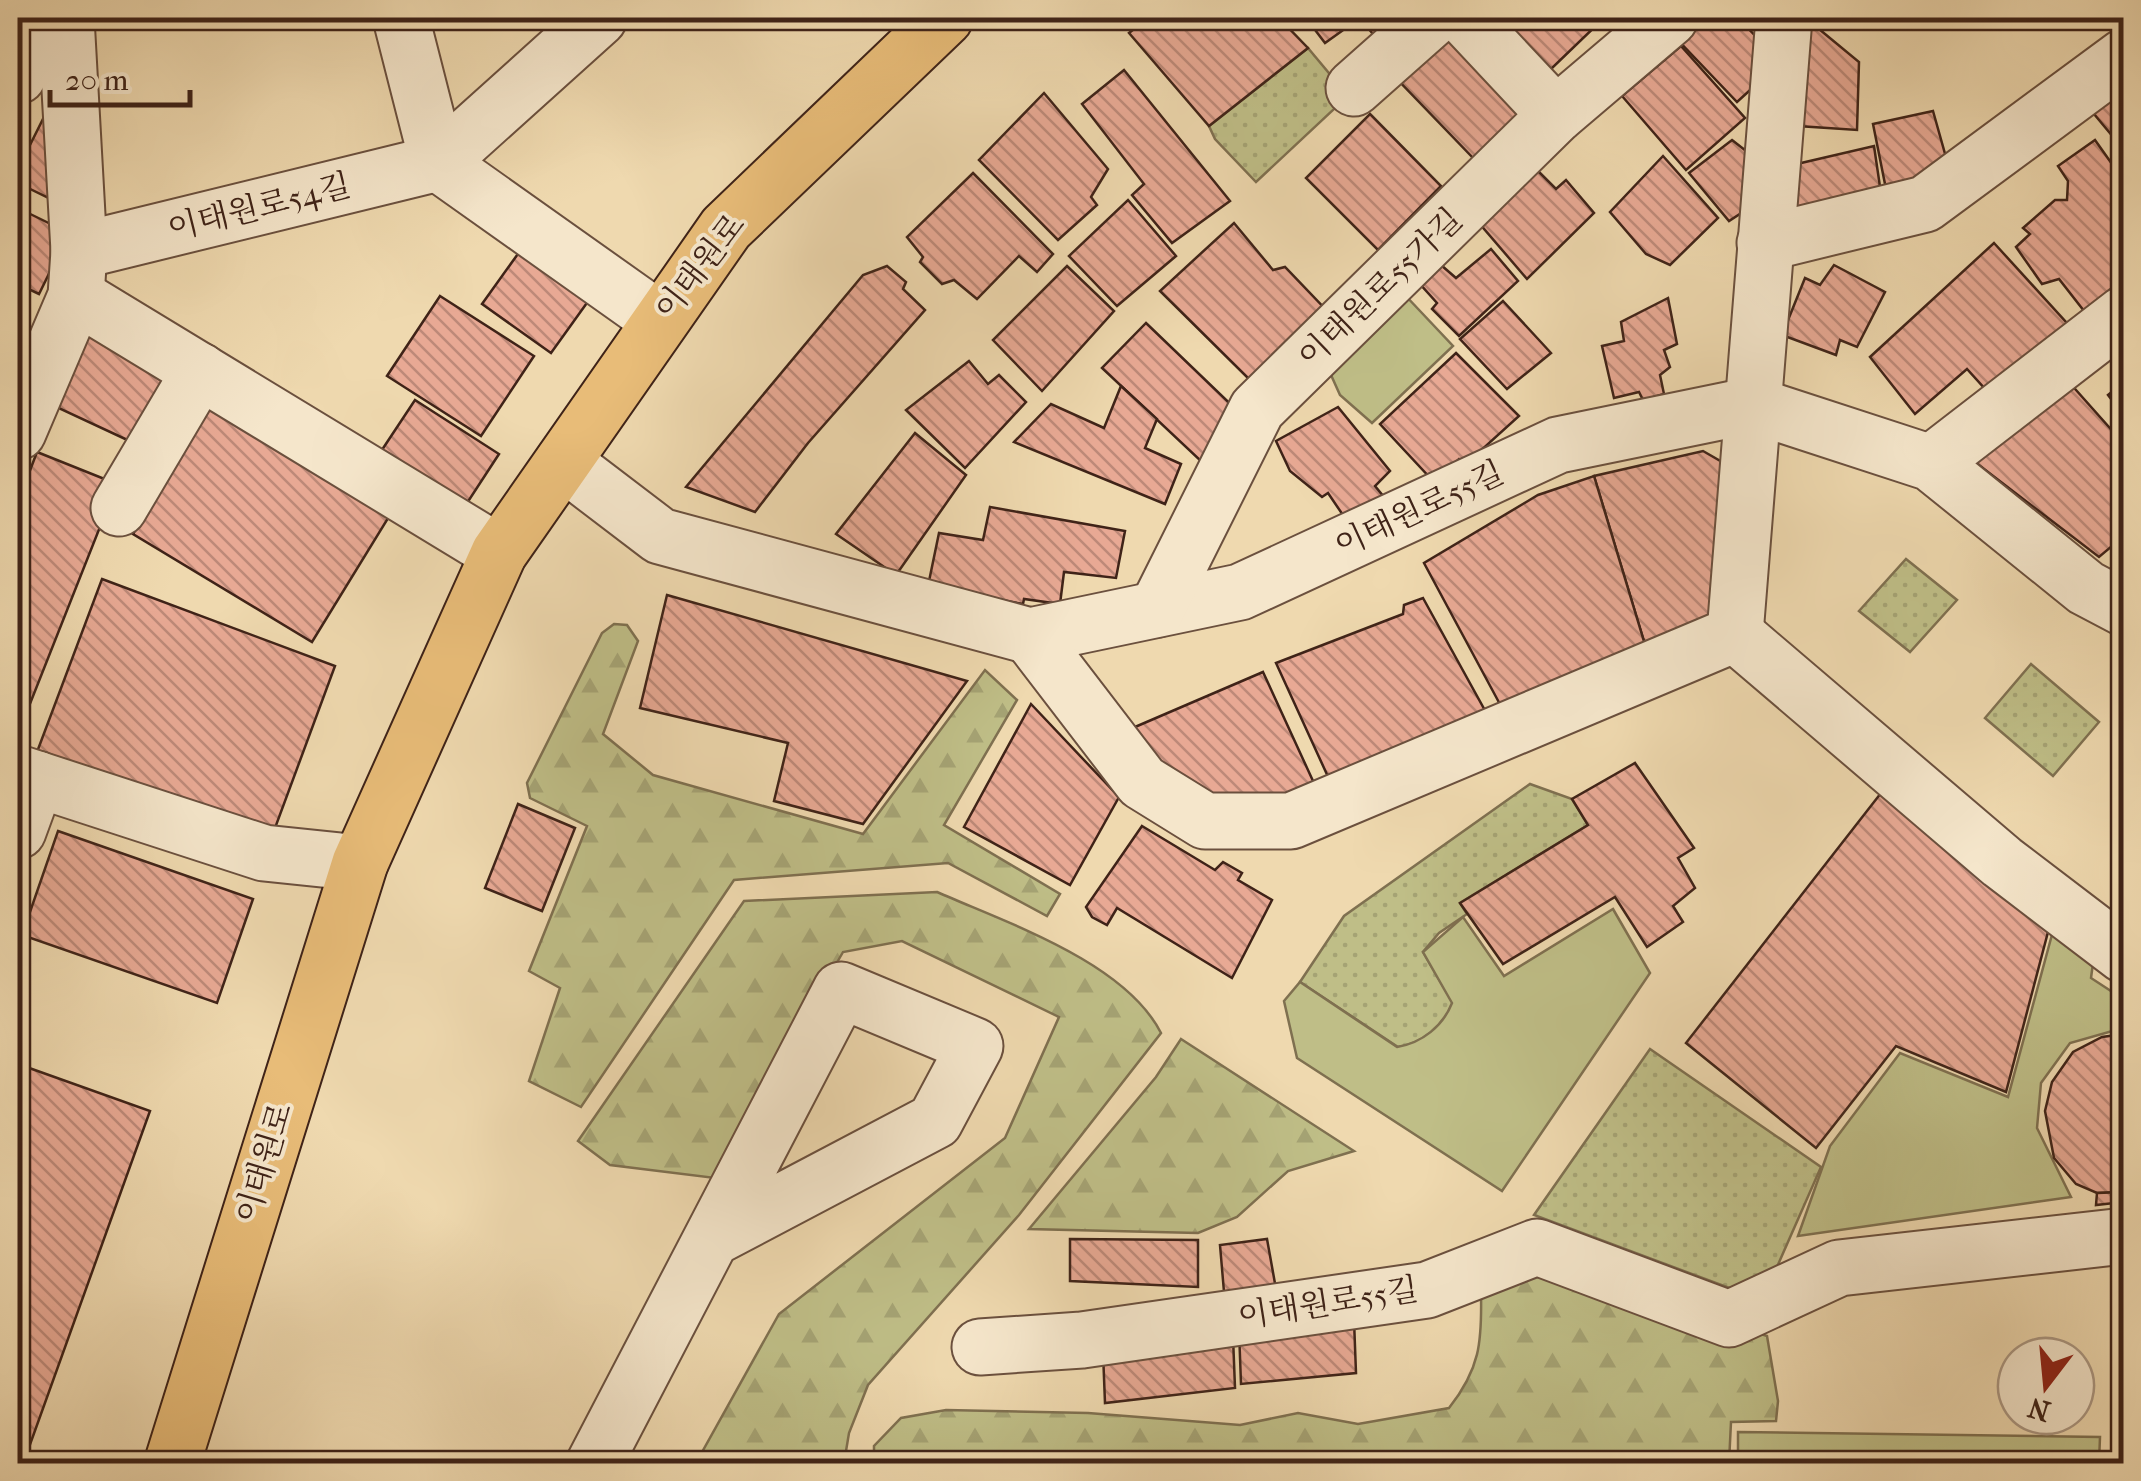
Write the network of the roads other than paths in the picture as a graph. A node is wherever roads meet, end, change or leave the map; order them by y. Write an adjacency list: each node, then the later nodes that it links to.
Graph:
1 (44, 18): 11 (street)
2 (66, 18): 16 (street)
3 (400, 18): 14 (street)
4 (598, 18): 14 (street)
5 (945, 18): 18 (main road, 이태원로)
6 (1433, 18): 12 (street)
7 (1465, 18): 13 (street)
8 (1670, 18): 13 (street, 이태원로55가길)
9 (1784, 18): 15 (street)
10 (2124, 57): 15 (street)
11 (18, 76)
12 (1354, 88)
13 (1556, 116): 27 (street, 이태원로55가길)
14 (438, 162): 16 (street, 이태원로54길); 18 (street)
15 (1765, 243): 20 (street)
16 (78, 274): 19 (street); 21 (street)
17 (2124, 314): 23 (street)
18 (658, 319): 22 (main road, 이태원로)
19 (200, 371): 24 (street); 25 (street)
20 (1753, 405): 23 (street, 이태원로55길); 27 (street, 이태원로55길); 28 (street)
21 (18, 432)
22 (563, 462): 25 (main road, 이태원로); 29 (street, 이태원로55길)
23 (1931, 462): 26 (street, 이태원로55길)
24 (119, 508)
25 (498, 553): 32 (main road, 이태원로)
26 (2111, 585)
27 (1158, 610): 29 (street, 이태원로55길)
28 (1734, 634): 29 (street); 33 (street)
29 (1030, 636)
30 (27, 776): 31 (street); 32 (street)
31 (18, 831)
32 (360, 863): 37 (main road, 이태원로)
33 (2124, 955)
34 (2124, 1236): 36 (street, 이태원로55길)
35 (716, 1237): 35 (street); 38 (street)
36 (980, 1348)
37 (172, 1464)
38 (594, 1464)

